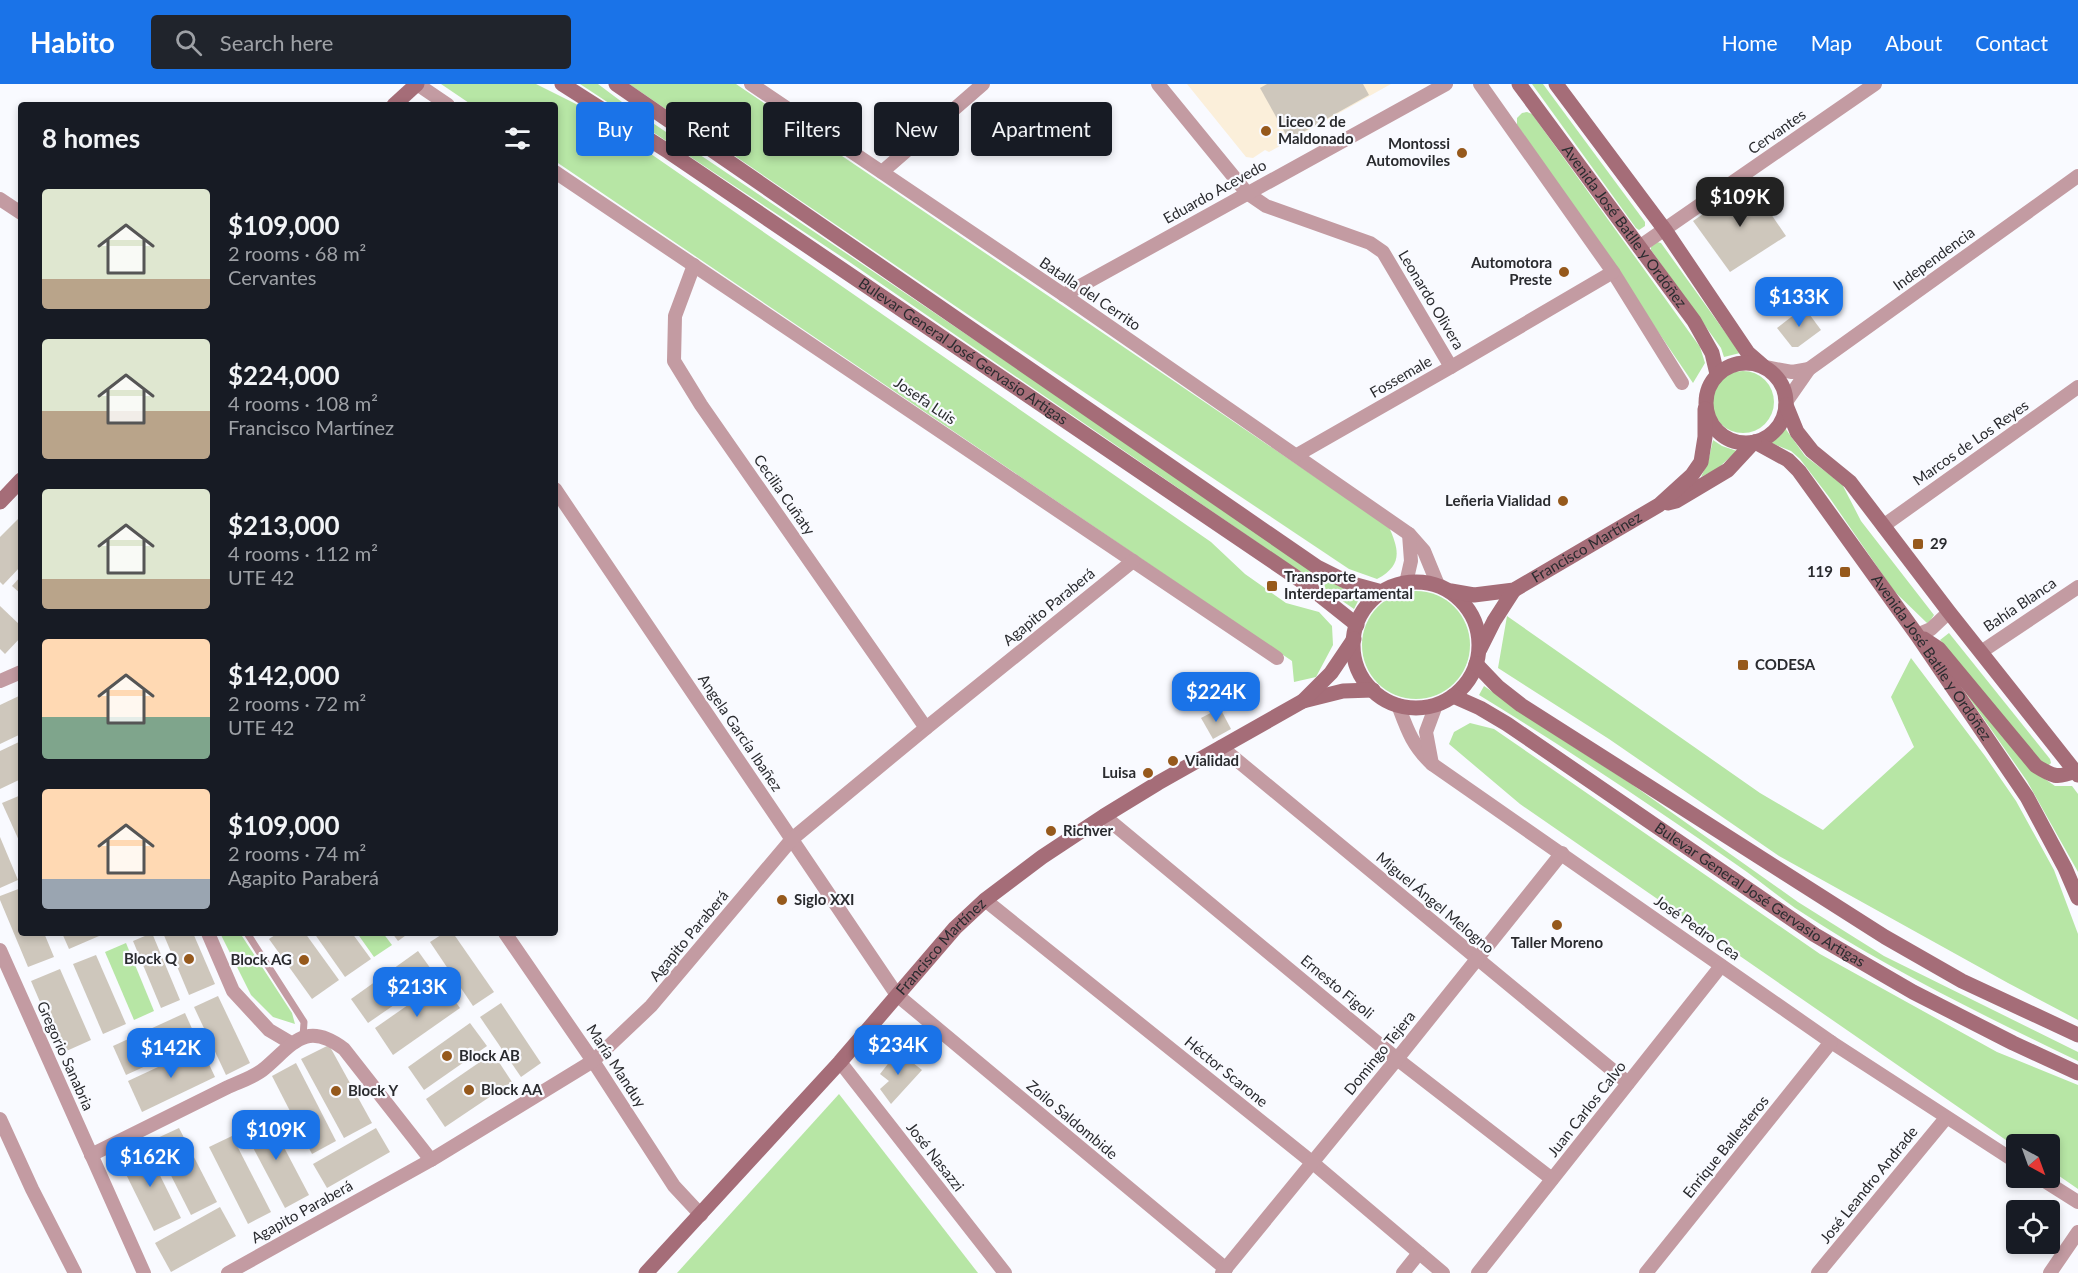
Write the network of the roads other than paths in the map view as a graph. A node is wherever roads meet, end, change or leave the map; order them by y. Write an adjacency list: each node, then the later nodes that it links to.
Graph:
1 (403, 84): 13 (main road)
2 (417, 84): 14 (main road); 15 (street)
3 (562, 84): 50 (main road, Bulevar General José Gervasio Artigas)
4 (616, 84): 48 (main road, Bulevar General José Gervasio Artigas)
5 (751, 84): 16 (street, Batalla del Cerrito)
6 (983, 84): 16 (street)
7 (1158, 84): 19 (street, Leonardo Olivera)
8 (1446, 84): 19 (street, Eduardo Acevedo)
9 (1480, 84): 25 (street)
10 (1518, 84): 23 (main road, Avenida José Batlle y Ordóñez)
11 (1556, 84): 22 (main road, Avenida José Batlle y Ordóñez)
12 (1875, 84): 22 (street, Cervantes)
13 (395, 102)
14 (397, 102)
15 (444, 102)
16 (882, 172): 26 (street, Batalla del Cerrito)
17 (558, 176): 24 (street, Josefa Luis)
18 (2078, 176): 29 (street, Independencia)
19 (1247, 193): 26 (street, Eduardo Acevedo); 27 (street, Leonardo Olivera)
20 (0, 199): 21 (street)
21 (18, 211)
22 (1665, 230): 23 (street, Cervantes); 28 (main road, Avenida José Batlle y Ordóñez)
23 (1639, 247): 30 (main road, Avenida José Batlle y Ordóñez)
24 (694, 265): 43 (street, Josefa Luis); 62 (street, Cecilia Cuñaty)
25 (1613, 272): 27 (street, Fossemale); 31 (street)
26 (1064, 295): 36 (street, Batalla del Cerrito)
27 (1451, 367): 36 (street, Fossemale)
28 (1764, 367): 29 (street); 30 (main road); 33 (main road)
29 (1809, 369): 33 (street, Independencia)
30 (1717, 374): 34 (main road)
31 (1682, 384)
32 (2078, 387): 41 (street, Marcos de Los Reyes)
33 (1786, 404): 35 (main road); 41 (main road)
34 (1705, 409): 35 (main road); 40 (main road, Francisco Martínez)
35 (1755, 442): 40 (main road, Francisco Martínez); 51 (main road, Avenida José Batlle y Ordóñez)
36 (1297, 455): 42 (street, Batalla del Cerrito)
37 (18, 483): 39 (main road)
38 (558, 493): 67 (street, Angela García Ibañez)
39 (0, 502)
40 (1659, 506): 47 (main road, Francisco Martínez)
41 (1883, 526): 49 (main road)
42 (1409, 534): 44 (street); 46 (street, Batalla del Cerrito)
43 (1133, 561): 54 (street, Josefa Luis); 62 (street, Agapito Paraberá)
44 (1406, 583): 46 (main road); 48 (main road)
45 (2078, 586): 52 (street, Bahía Blanca)
46 (1444, 588): 47 (main road, Francisco Martínez); 53 (main road)
47 (1514, 590): 53 (main road, Francisco Martínez)
48 (1382, 592): 50 (main road)
49 (1949, 612): 51 (street); 52 (main road)
50 (1355, 632): 57 (main road); 59 (main road, Francisco Martínez)
51 (1917, 634): 65 (main road); 69 (main road, Avenida José Batlle y Ordóñez)
52 (1981, 651): 65 (main road)
53 (1478, 657): 58 (main road); 78 (main road, Bulevar General José Gervasio Artigas)
54 (1277, 658)
55 (18, 673): 56 (street)
56 (2, 676)
57 (1373, 690): 59 (main road, Francisco Martínez); 60 (main road)
58 (1453, 696): 61 (main road); 84 (main road, Bulevar General José Gervasio Artigas)
59 (1303, 700): 63 (main road, Francisco Martínez)
60 (1398, 705): 61 (main road); 64 (street, José Pedro Cea)
61 (1436, 705): 64 (street)
62 (926, 728): 67 (street, Agapito Paraberá)
63 (1221, 747): 66 (main road, Francisco Martínez); 75 (street, Miguel Ángel Melogno)
64 (1432, 764): 68 (street, José Pedro Cea)
65 (2077, 771)
66 (1104, 816): 70 (main road, Francisco Martínez); 81 (street, Ernesto Figoli)
67 (792, 838): 77 (street, Angela García Ibañez); 82 (street, Agapito Paraberá)
68 (1562, 853): 75 (street, Domingo Tejera); 76 (street, José Pedro Cea)
69 (2078, 898)
70 (985, 900): 77 (main road, Francisco Martínez); 91 (street, Héctor Scarone)
71 (209, 936): 79 (street)
72 (249, 936): 79 (lane)
73 (507, 936): 82 (street, María Manduy)
74 (0, 950): 88 (street, Gregorio Sanabria)
75 (1477, 959): 81 (street, Domingo Tejera); 85 (street, Miguel Ángel Melogno)
76 (1721, 966): 80 (street, José Pedro Cea); 85 (street, Juan Carlos Calvo)
77 (897, 995): 83 (main road, Francisco Martínez); 98 (street, Zoilo Saldombide)
78 (2078, 1035)
79 (297, 1040): 88 (street); 90 (street)
80 (1832, 1042): 86 (street, José Pedro Cea); 107 (street, Enrique Ballesteros)
81 (1397, 1059): 91 (street, Domingo Tejera); 92 (street, Ernesto Figoli)
82 (593, 1060): 90 (street, Agapito Paraberá); 95 (street, María Manduy)
83 (840, 1062): 95 (main road, Francisco Martínez); 103 (street, José Nasazzi)
84 (2078, 1073)
85 (1629, 1083): 92 (street, Juan Carlos Calvo)
86 (1946, 1118): 89 (street, José Pedro Cea); 108 (street, José Leandro Andrade)
87 (0, 1119): 99 (street)
88 (91, 1155): 100 (street, Gregorio Sanabria)
89 (2006, 1156)
90 (431, 1160): 101 (street, Agapito Paraberá)
91 (1313, 1163): 97 (street, Héctor Scarone); 98 (street, Domingo Tejera)
92 (1552, 1179): 106 (street, Juan Carlos Calvo)
93 (2056, 1188): 94 (street)
94 (2078, 1202)
95 (701, 1215): 102 (main road, Francisco Martínez)
96 (2078, 1232): 109 (street)
97 (1419, 1254): 104 (street); 105 (street, Héctor Scarone)
98 (1224, 1271)
99 (75, 1273)
100 (144, 1273)
101 (228, 1273)
102 (646, 1273)
103 (1005, 1273)
104 (1403, 1273)
105 (1443, 1273)
106 (1478, 1273)
107 (1646, 1273)
108 (1818, 1273)
109 (2050, 1273)

